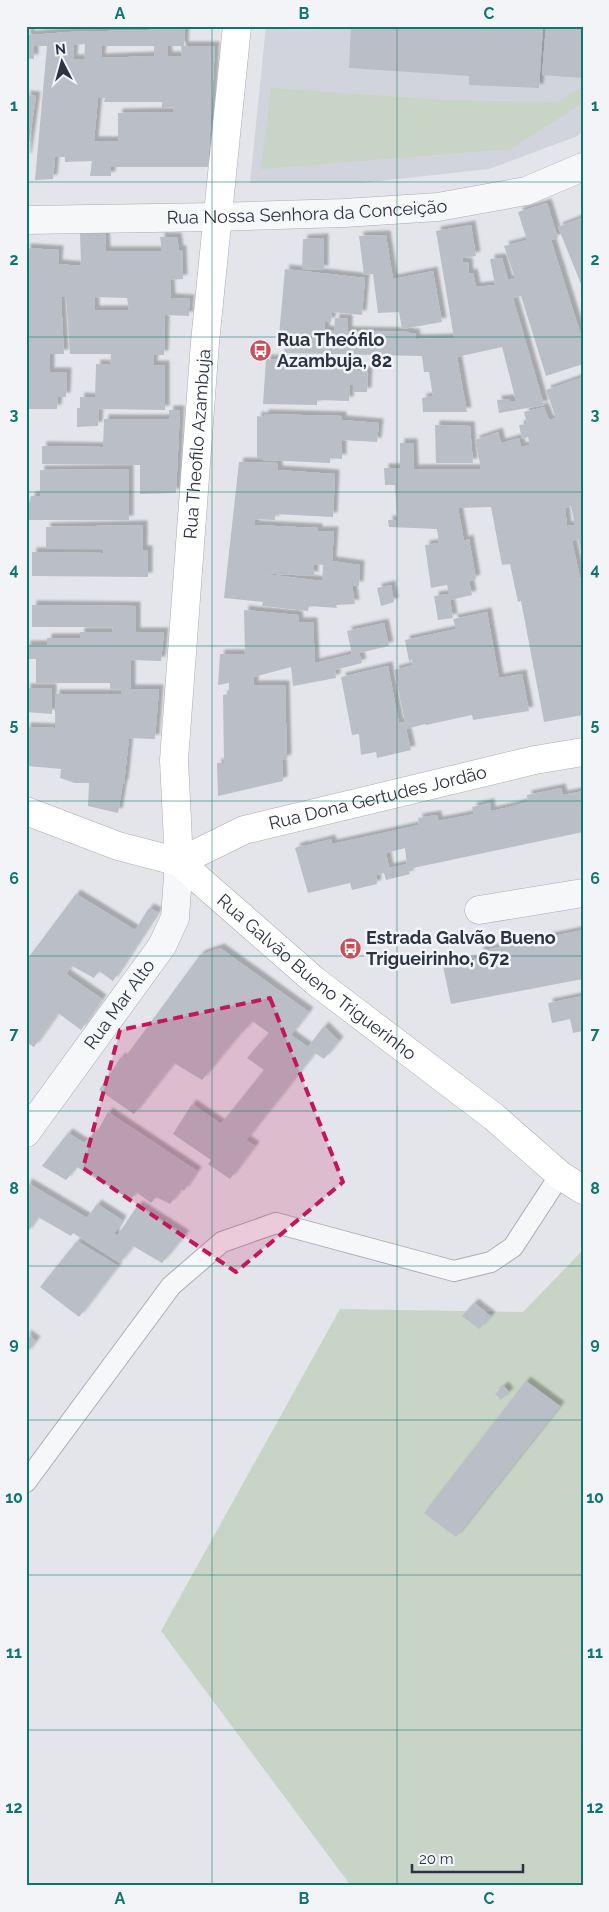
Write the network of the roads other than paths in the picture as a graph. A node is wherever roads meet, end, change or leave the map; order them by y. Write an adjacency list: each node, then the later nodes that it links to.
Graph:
1 (237, 26): 3 (street, Rua Theofilo Azambuja)
2 (583, 167): 3 (street, Rua Nossa Senhora da Conceição)
3 (216, 217): 4 (street, Rua Nossa Senhora da Conceição); 7 (street, Rua Theofilo Azambuja)
4 (26, 220)
5 (583, 752): 7 (street, Rua Dona Gertudes Jordão)
6 (26, 811): 7 (street, Rua Galvão Bueno Triguerinho)
7 (178, 862): 10 (street, Rua Mar Alto); 11 (street, Rua Galvão Bueno Triguerinho)
8 (583, 892): 9 (street)
9 (479, 910)
10 (26, 1133)
11 (560, 1175): 12 (street, Rua Galvão Bueno Triguerinho); 13 (lane)
12 (583, 1190)
13 (26, 1482)

